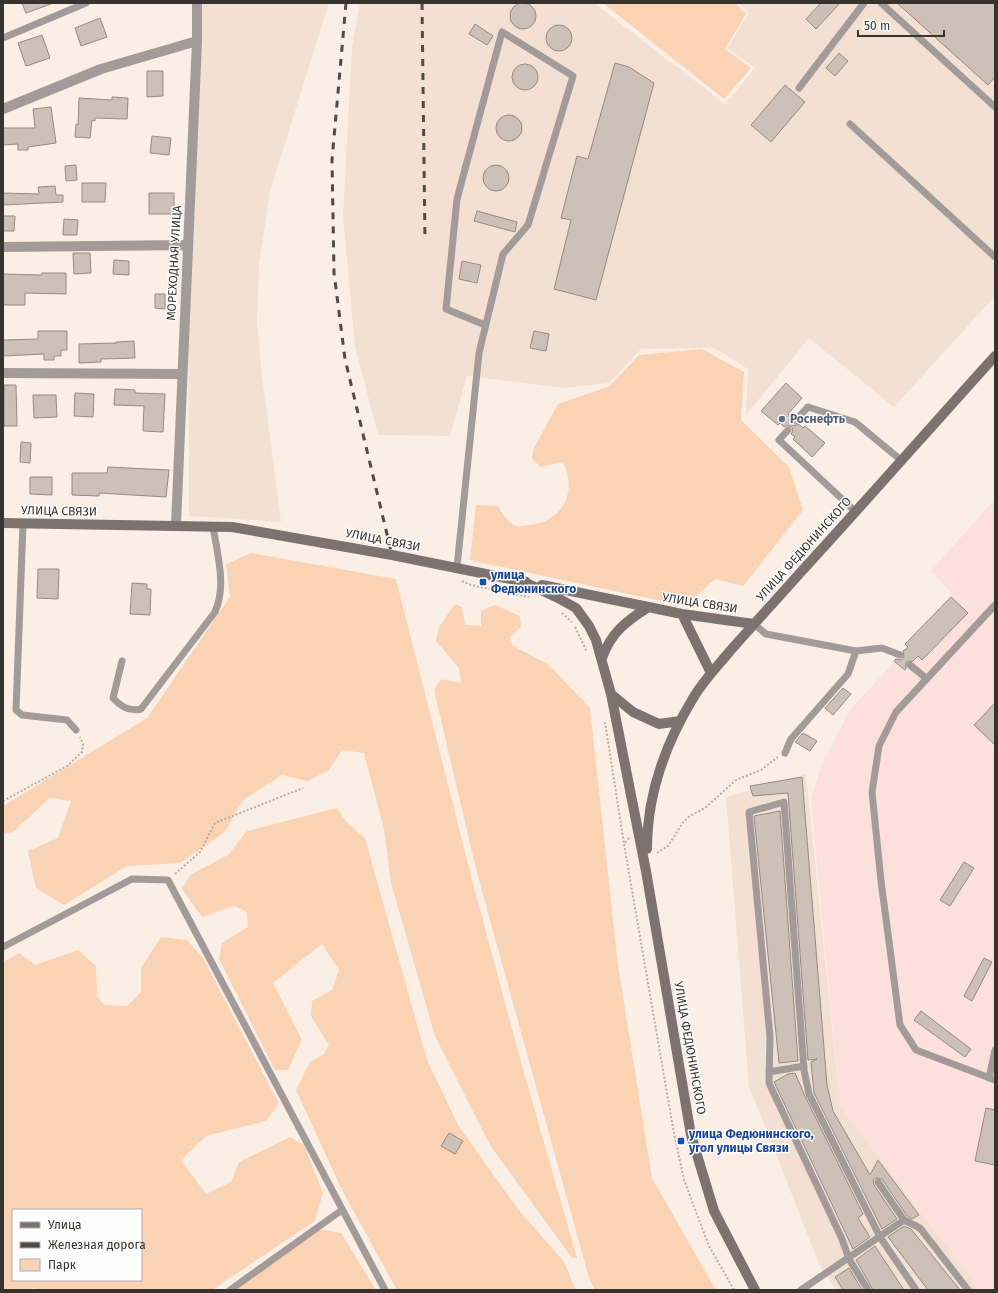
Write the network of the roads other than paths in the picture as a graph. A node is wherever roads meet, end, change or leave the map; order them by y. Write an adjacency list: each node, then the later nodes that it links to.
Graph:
1 (86, 3): 5 (lane)
2 (197, 3): 6 (street, МОРЕХОДНАЯ УЛИЦА)
3 (864, 3): 7 (lane)
4 (881, 3): 8 (lane)
5 (3, 38)
6 (197, 41): 9 (street); 11 (street, МОРЕХОДНАЯ УЛИЦА)
7 (799, 88)
8 (994, 104)
9 (3, 109)
10 (850, 124): 13 (lane)
11 (188, 245): 12 (street); 17 (street, МОРЕХОДНАЯ УЛИЦА)
12 (3, 247)
13 (995, 257)
14 (485, 325): 14 (lane); 26 (lane)
15 (995, 356): 20 (main road, УЛИЦА ФЕДЮНИНСКОГО)
16 (3, 373): 17 (street)
17 (182, 374): 24 (street, МОРЕХОДНАЯ УЛИЦА)
18 (795, 421): 20 (lane)
19 (788, 430): 21 (lane)
20 (902, 460): 21 (main road, УЛИЦА ФЕДЮНИНСКОГО)
21 (856, 512): 31 (main road, УЛИЦА ФЕДЮНИНСКОГО)
22 (3, 523): 23 (main road, УЛИЦА СВЯЗИ)
23 (23, 524): 24 (main road, УЛИЦА СВЯЗИ); 41 (lane)
24 (176, 525): 25 (main road, УЛИЦА СВЯЗИ)
25 (214, 526): 26 (main road, УЛИЦА СВЯЗИ); 35 (lane)
26 (457, 568): 27 (main road, УЛИЦА СВЯЗИ)
27 (520, 580): 29 (main road, УЛИЦА СВЯЗИ); 34 (main road, УЛИЦА ФЕДЮНИНСКОГО)
28 (995, 605): 38 (lane)
29 (647, 608): 30 (main road, УЛИЦА СВЯЗИ); 34 (main road)
30 (682, 614): 31 (main road, УЛИЦА СВЯЗИ); 37 (main road)
31 (754, 624): 32 (lane); 37 (main road, УЛИЦА ФЕДЮНИНСКОГО)
32 (856, 651): 33 (lane); 42 (lane)
33 (900, 655)
34 (602, 658): 39 (main road, УЛИЦА ФЕДЮНИНСКОГО)
35 (122, 661)
36 (910, 665): 38 (lane)
37 (711, 673): 40 (main road, УЛИЦА ФЕДЮНИНСКОГО)
38 (926, 679): 48 (lane)
39 (611, 694): 40 (main road); 43 (main road, УЛИЦА ФЕДЮНИНСКОГО)
40 (680, 721): 43 (main road, УЛИЦА ФЕДЮНИНСКОГО)
41 (76, 730)
42 (785, 753)
43 (646, 871): 56 (main road, УЛИЦА ФЕДЮНИНСКОГО)
44 (3, 947): 50 (lane)
45 (995, 1050): 48 (lane)
46 (804, 1066): 47 (lane); 47 (lane); 52 (lane)
47 (769, 1072): 53 (lane)
48 (992, 1079)
49 (878, 1182): 51 (lane)
50 (342, 1210): 54 (lane); 55 (lane)
51 (904, 1220): 52 (lane); 60 (lane)
52 (880, 1237): 53 (lane); 59 (lane)
53 (849, 1259): 57 (lane); 58 (lane)
54 (230, 1290)
55 (385, 1290)
56 (755, 1290)
57 (801, 1290)
58 (868, 1290)
59 (916, 1290)
60 (968, 1290)

